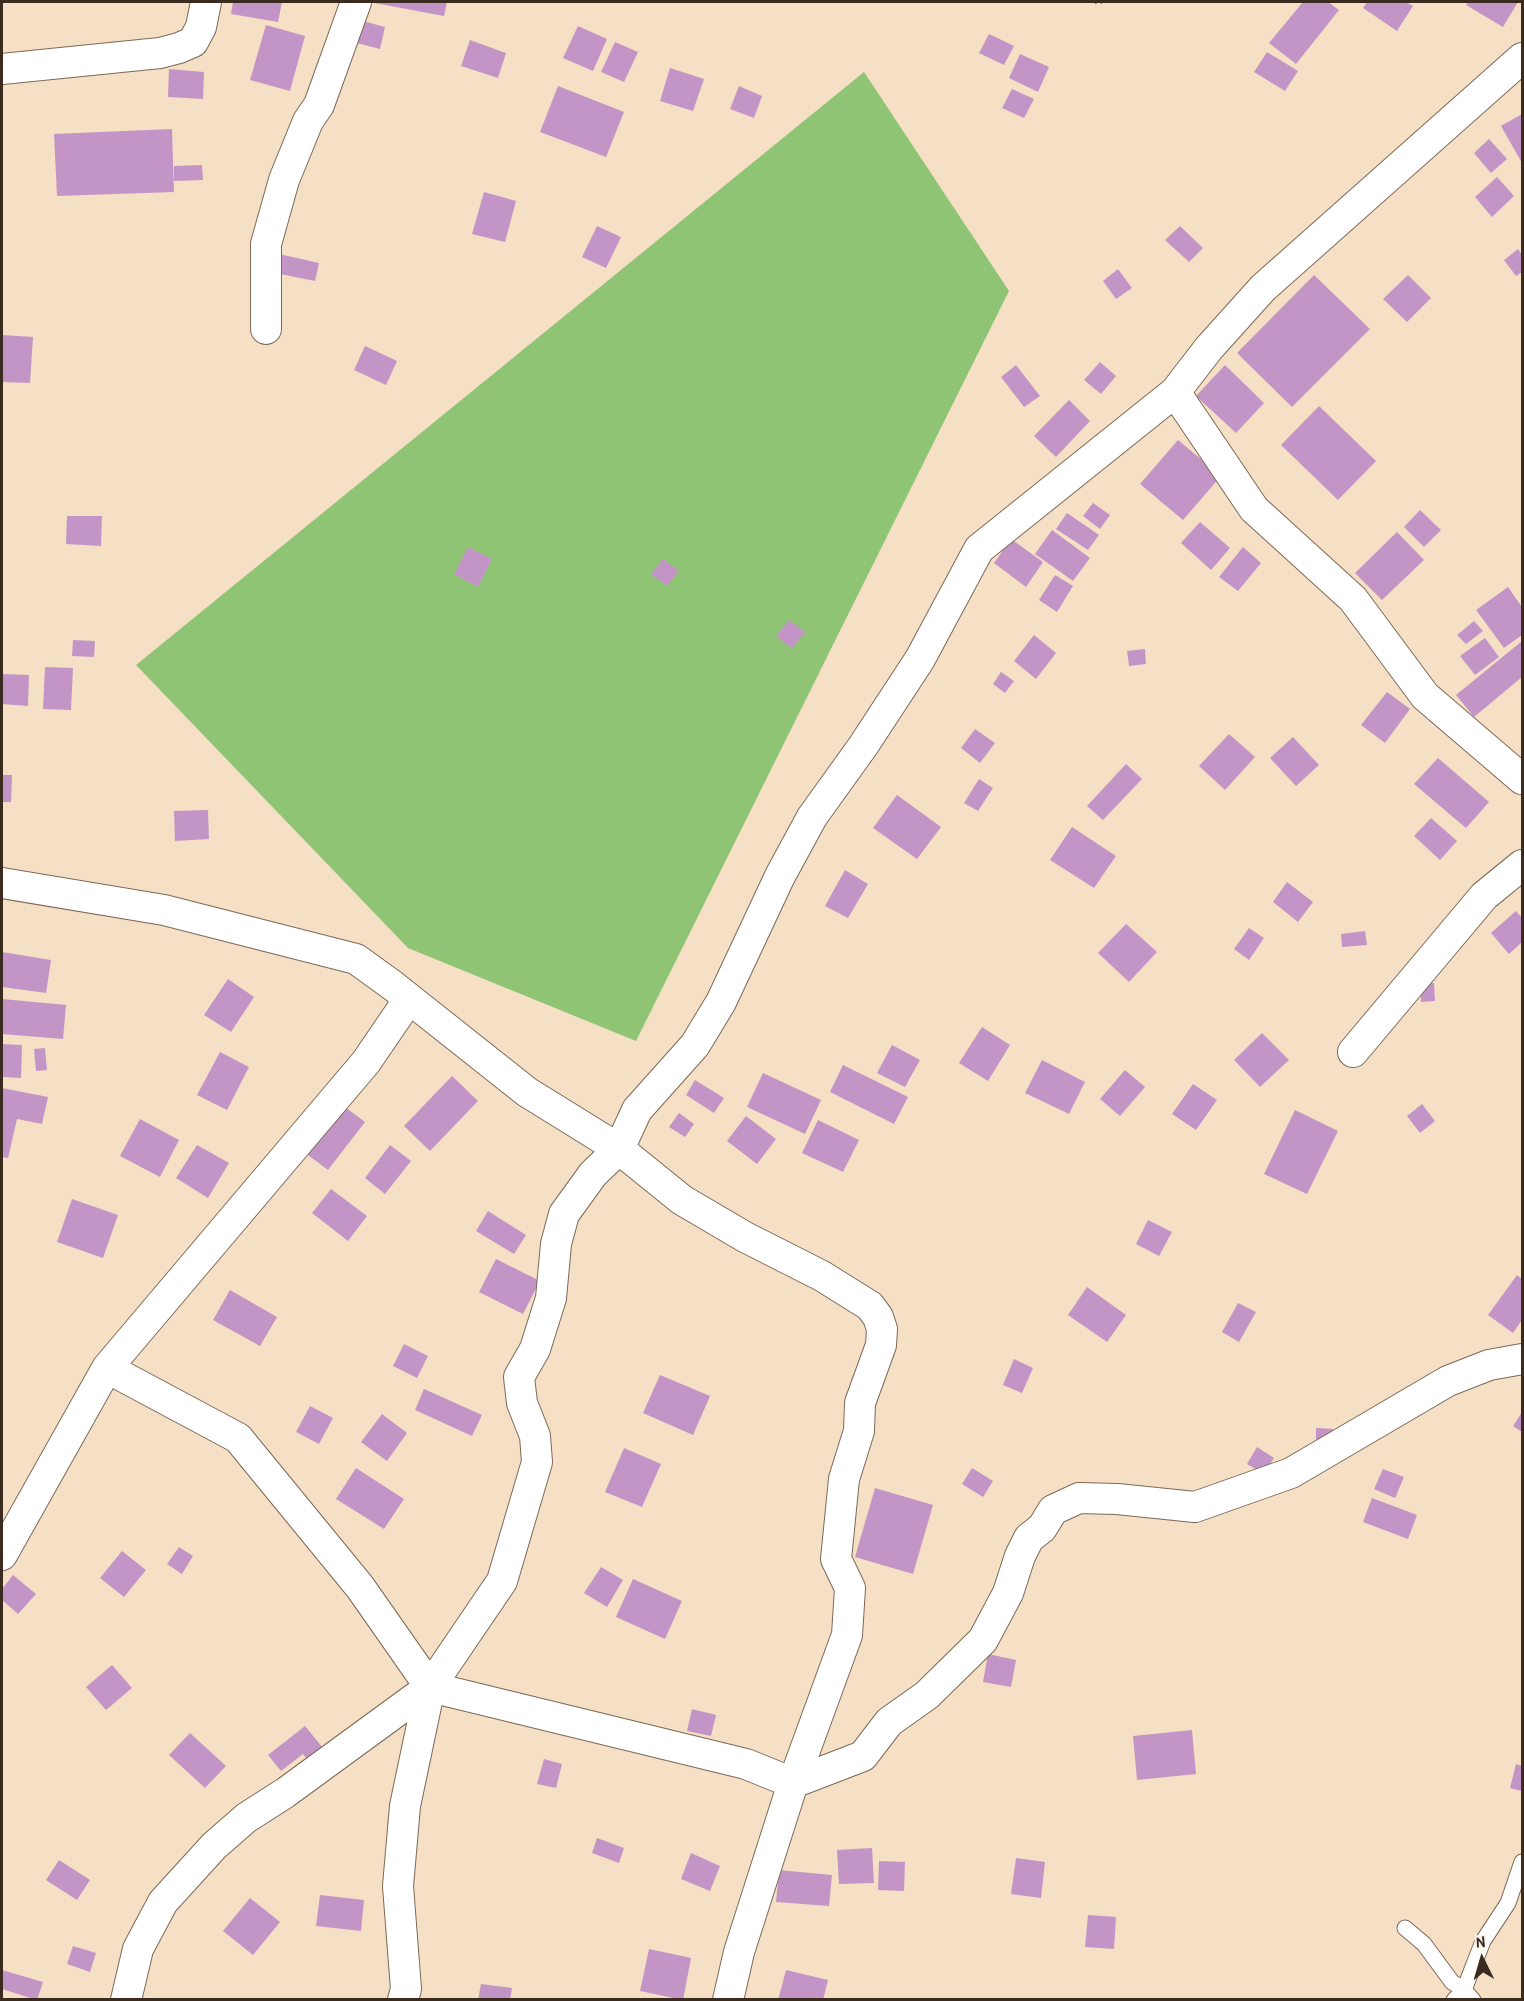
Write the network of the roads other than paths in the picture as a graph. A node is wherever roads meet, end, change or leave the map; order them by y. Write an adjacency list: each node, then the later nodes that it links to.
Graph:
1 (206, 2): 4 (street)
2 (356, 2): 5 (street)
3 (1522, 57): 6 (street)
4 (2, 69)
5 (266, 329)
6 (1175, 392): 7 (street); 12 (street)
7 (1522, 779)
8 (1522, 865): 11 (street)
9 (2, 883): 10 (street)
10 (410, 999): 12 (street); 14 (street)
11 (1353, 1052)
12 (619, 1149): 16 (street); 17 (street)
13 (1522, 1359): 17 (street)
14 (107, 1368): 15 (street); 16 (street)
15 (2, 1554)
16 (430, 1687): 17 (street); 21 (street); 22 (street)
17 (793, 1783): 23 (street)
18 (1522, 1862): 20 (lane)
19 (1405, 1928): 20 (lane)
20 (1464, 1996)
21 (126, 2000)
22 (403, 2000)
23 (728, 2000)

